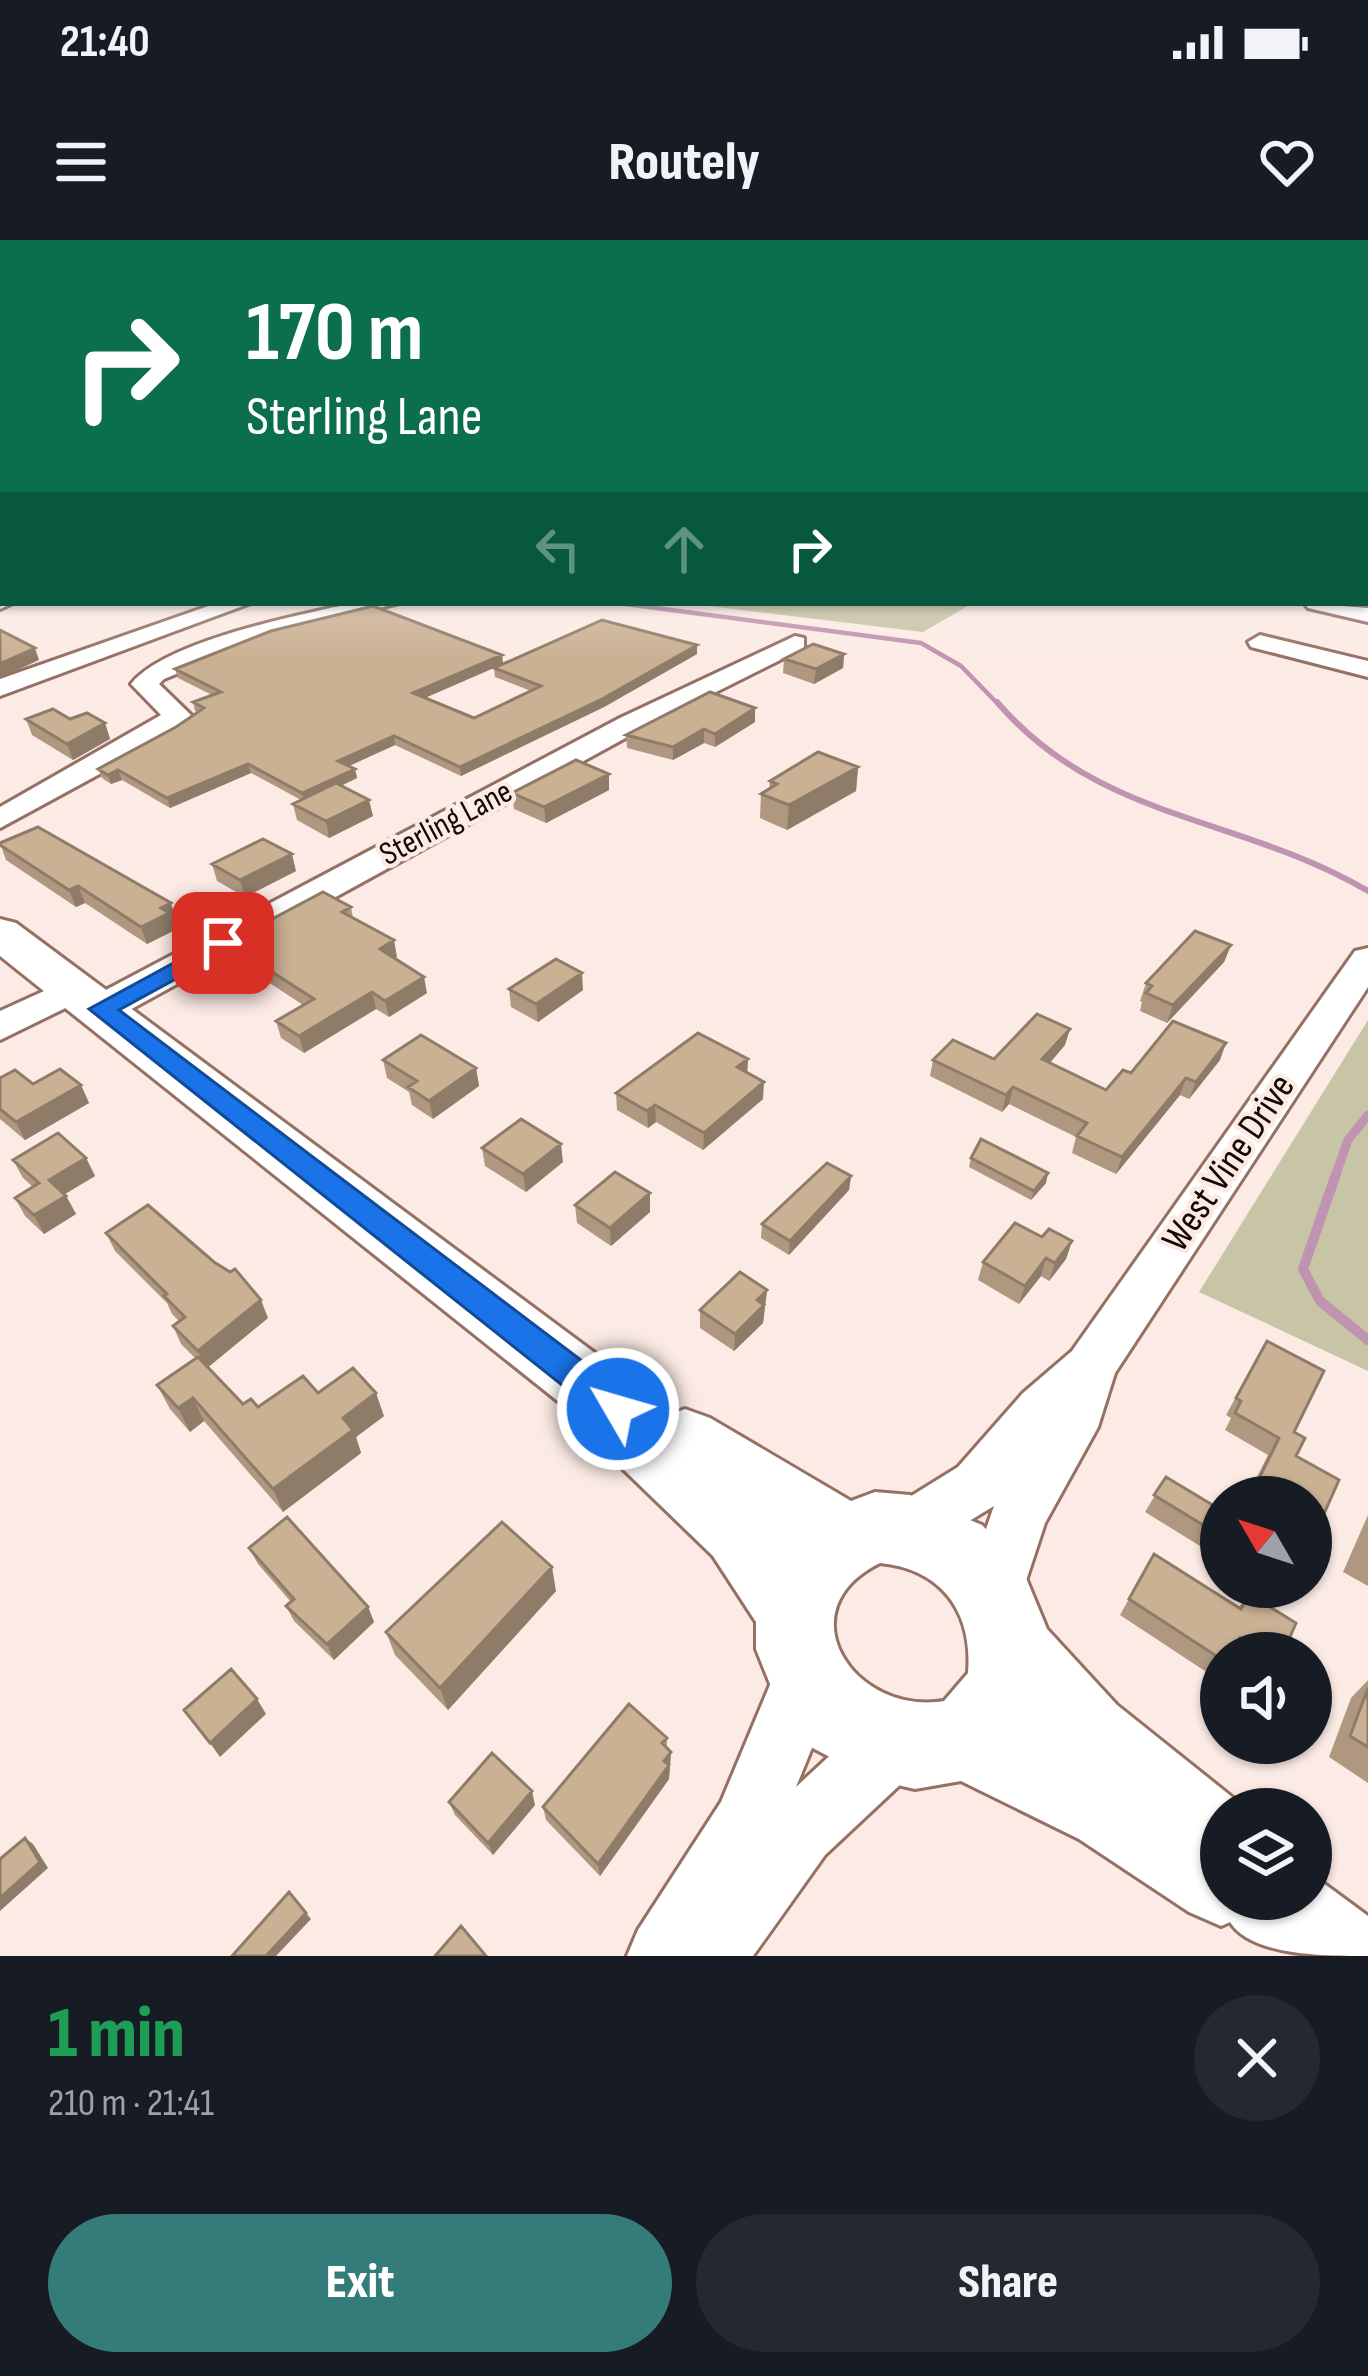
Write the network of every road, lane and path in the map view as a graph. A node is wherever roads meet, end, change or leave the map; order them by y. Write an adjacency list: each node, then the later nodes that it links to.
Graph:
1 (231, 606): 8 (street)
2 (372, 606): 9 (street)
3 (1329, 606): 4 (street)
4 (1368, 615)
5 (1260, 642): 7 (street)
6 (795, 644): 12 (street, Sterling Lane)
7 (1368, 669)
8 (0, 688)
9 (0, 819)
10 (0, 933): 12 (main road)
11 (1368, 959): 14 (street, West Vine Drive)
12 (88, 999): 13 (street, Sterling Lane); 15 (main road)
13 (0, 1027)
14 (1090, 1367): 16 (street, West Vine Drive); 17 (street, West Vine Drive)
15 (618, 1409): 16 (main road); 18 (main road)
16 (876, 1533): 17 (main road); 18 (main road, West Vine Drive)
17 (1003, 1619): 19 (main road, West Vine Drive); 20 (main road)
18 (801, 1644): 19 (main road); 23 (street, West Vine Drive)
19 (928, 1741): 21 (main road); 24 (street, West Vine Drive)
20 (1200, 1829)
21 (1200, 1866)
22 (1295, 1920): 25 (main road)
23 (664, 1956)
24 (710, 1956)
25 (1343, 1956)

